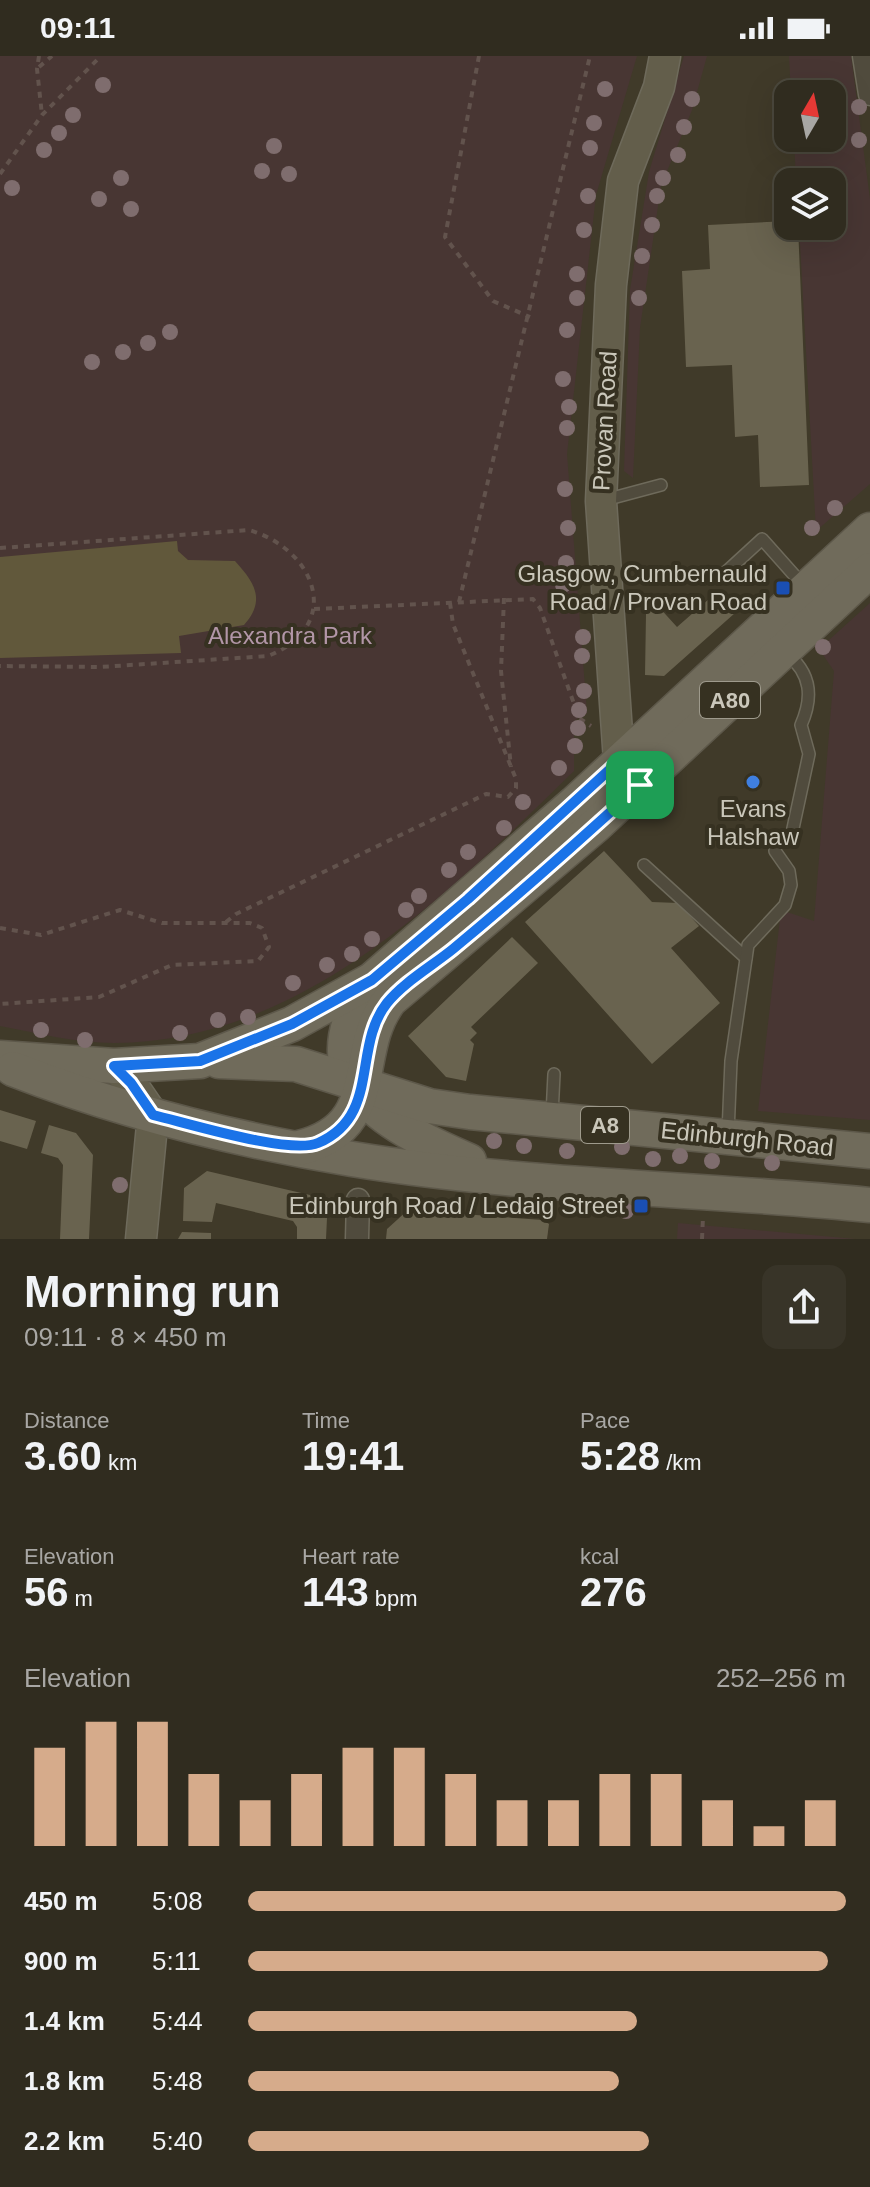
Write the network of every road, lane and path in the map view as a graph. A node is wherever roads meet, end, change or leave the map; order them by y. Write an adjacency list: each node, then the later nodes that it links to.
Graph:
1 (39, 56): 8 (path)
2 (52, 56): 8 (path)
3 (101, 56): 10 (path)
4 (479, 56): 12 (path)
5 (590, 56): 12 (path)
6 (665, 56): 14 (street, Provan Road)
7 (864, 56): 9 (street)
8 (37, 69): 10 (path)
9 (870, 94)
10 (42, 115): 11 (path)
11 (0, 174)
12 (530, 317): 21 (path)
13 (661, 485): 14 (lane)
14 (601, 501): 30 (street, Provan Road)
15 (870, 530): 19 (main road, A80)
16 (0, 548): 23 (path)
17 (870, 570): 19 (main road, A80)
18 (726, 572): 19 (lane)
19 (817, 593): 24 (main road, A80)
20 (504, 598): 21 (path); 27 (path); 29 (path)
21 (459, 602): 22 (path)
22 (450, 603): 23 (path); 29 (path)
23 (314, 609): 25 (path)
24 (773, 640): 30 (main road, A80); 31 (lane)
25 (0, 666)
26 (591, 716): 27 (path)
27 (591, 727): 28 (path)
28 (591, 737)
29 (512, 773): 34 (path)
30 (630, 773): 37 (main road, A80); 44 (main road, A80)
31 (792, 833)
32 (775, 851): 36 (lane)
33 (644, 865): 36 (lane)
34 (224, 923): 35 (path); 38 (path)
35 (0, 928)
36 (746, 958): 47 (lane)
37 (372, 980): 40 (main road, A80); 44 (main road, A80)
38 (0, 1004)
39 (0, 1058): 42 (main road, A8)
40 (200, 1061): 42 (main road, A8); 44 (main road, Edinburgh Road / A8); 45 (main road)
41 (0, 1064): 45 (main road)
42 (114, 1066): 45 (street)
43 (554, 1074): 46 (lane)
44 (359, 1087): 46 (main road, Edinburgh Road / A8); 48 (main road, A80); 50 (main road)
45 (153, 1115): 48 (main road); 54 (street)
46 (552, 1119): 47 (main road, Edinburgh Road / A8)
47 (728, 1137): 49 (main road, Edinburgh Road / A8)
48 (299, 1148): 50 (main road)
49 (859, 1150)
50 (502, 1176): 52 (main road)
51 (358, 1200): 55 (street)
52 (855, 1204)
53 (703, 1211): 56 (path)
54 (141, 1239)
55 (357, 1239)
56 (702, 1239)

